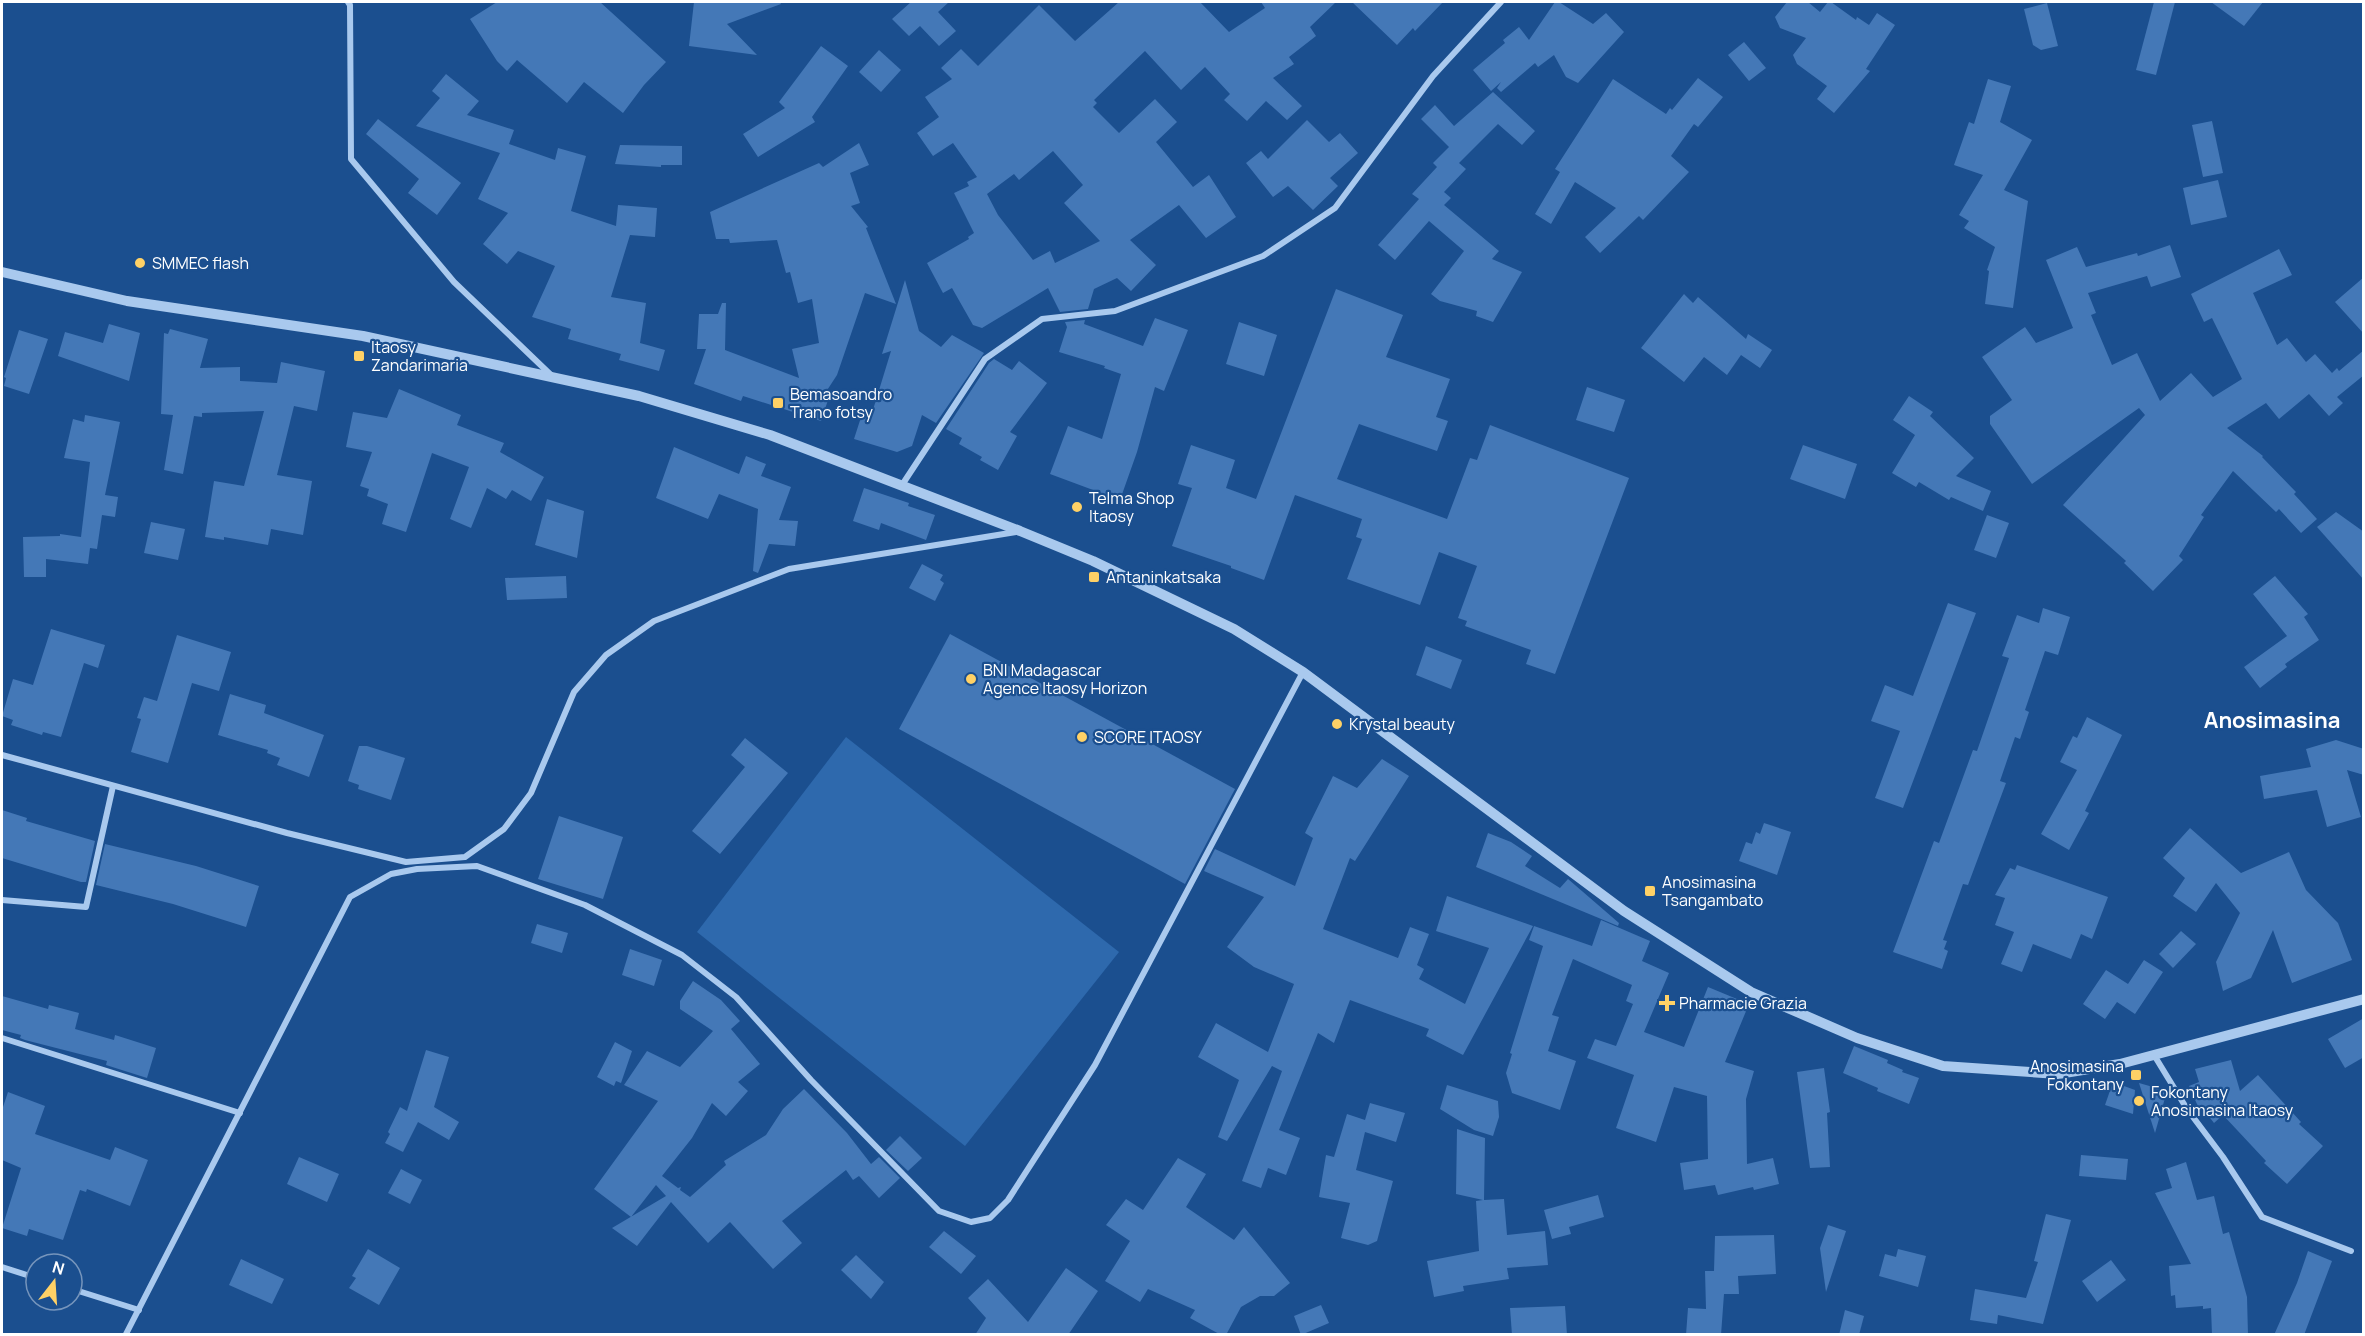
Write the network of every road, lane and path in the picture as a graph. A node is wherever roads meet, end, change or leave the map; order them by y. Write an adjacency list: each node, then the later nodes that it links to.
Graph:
1 (348, 2): 4 (street)
2 (1501, 2): 5 (street)
3 (2, 272): 4 (street)
4 (554, 377): 5 (street)
5 (902, 485): 6 (street)
6 (1020, 531): 7 (street); 9 (street)
7 (1303, 672): 13 (street); 14 (street)
8 (2, 755): 9 (street)
9 (113, 786): 10 (street)
10 (2, 900)
11 (2364, 999): 13 (street)
12 (2, 1038): 14 (street)
13 (2154, 1054): 15 (street)
14 (240, 1113): 19 (street)
15 (2351, 1251)
16 (2, 1267): 17 (street)
17 (24, 1274)
18 (84, 1293): 19 (street)
19 (139, 1310): 20 (street)
20 (126, 1335)

